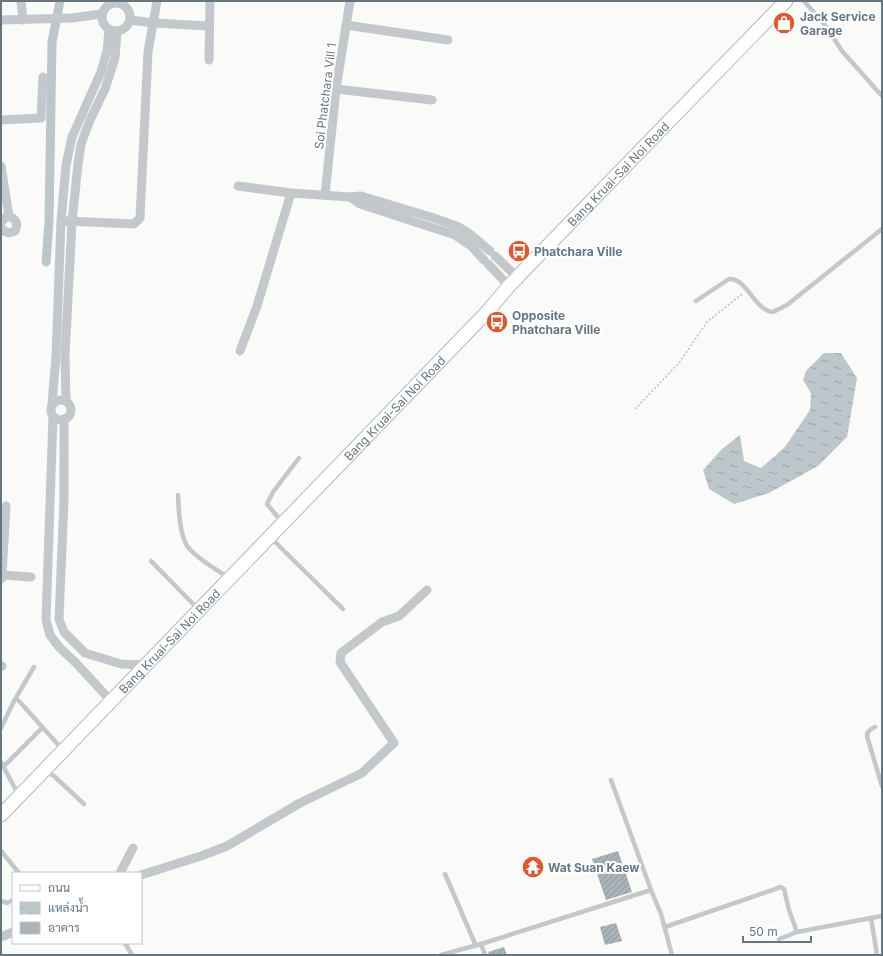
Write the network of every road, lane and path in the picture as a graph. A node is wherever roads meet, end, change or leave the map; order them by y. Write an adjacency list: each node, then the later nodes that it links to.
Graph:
1 (21, 1): 10 (street)
2 (157, 1): 12 (street)
3 (210, 1): 14 (street)
4 (350, 1): 13 (street, Soi Phatchara Vill 1)
5 (804, 1): 20 (lane)
6 (114, 2): 8 (street); 11 (street)
7 (784, 2): 33 (main road, Bang Kruai-Sai Noi Road)
8 (101, 14): 10 (street); 15 (street)
9 (1, 20): 10 (street)
10 (23, 20)
11 (130, 20): 12 (street); 15 (street)
12 (154, 23): 14 (street); 29 (street)
13 (346, 25): 16 (street); 19 (street, Soi Phatchara Vill 1)
14 (209, 26): 17 (street)
15 (113, 31): 28 (street); 29 (street)
16 (448, 40)
17 (209, 60)
18 (43, 77): 22 (street)
19 (336, 89): 21 (street); 26 (street, Soi Phatchara Vill 1)
20 (882, 96)
21 (432, 100)
22 (1, 120)
23 (1, 166): 27 (street)
24 (238, 186): 25 (street)
25 (291, 193): 26 (street); 36 (street)
26 (325, 195): 32 (street)
27 (5, 219): 30 (street)
28 (61, 221): 29 (street); 37 (street)
29 (72, 222): 37 (street)
30 (1, 228)
31 (882, 229): 34 (lane)
32 (457, 231): 33 (street); 33 (street)
33 (513, 282): 48 (main road, Bang Kruai-Sai Noi Road)
34 (747, 291): 35 (lane); 40 (path)
35 (696, 301)
36 (240, 351)
37 (61, 356): 38 (street); 39 (street)
38 (66, 401): 39 (street); 42 (street)
39 (52, 404): 41 (street)
40 (635, 409)
41 (53, 416): 42 (street); 45 (street)
42 (64, 419): 46 (street)
43 (299, 458): 48 (lane)
44 (178, 494): 53 (lane)
45 (50, 498): 46 (street); 54 (street)
46 (64, 500): 55 (street)
47 (6, 506): 51 (street)
48 (283, 523): 49 (main road, Bang Kruai-Sai Noi Road)
49 (270, 537): 53 (main road, Bang Kruai-Sai Noi Road); 57 (lane)
50 (151, 560): 58 (lane)
51 (2, 577): 52 (street)
52 (31, 577)
53 (229, 578): 58 (main road, Bang Kruai-Sai Noi Road)
54 (46, 580): 55 (street); 60 (street)
55 (61, 582): 59 (street)
56 (427, 590): 82 (street)
57 (344, 609)
58 (199, 610): 61 (main road, Bang Kruai-Sai Noi Road)
59 (85, 652): 60 (street); 61 (street)
60 (76, 663): 64 (street)
61 (146, 665): 64 (main road, Bang Kruai-Sai Noi Road)
62 (34, 667): 63 (lane)
63 (16, 700): 66 (lane); 67 (lane)
64 (111, 701): 68 (main road, Bang Kruai-Sai Noi Road)
65 (874, 727): 73 (lane)
66 (1, 728)
67 (42, 728): 68 (lane); 70 (lane)
68 (63, 750): 71 (main road, Bang Kruai-Sai Noi Road)
69 (1, 762): 70 (lane)
70 (4, 766): 74 (lane)
71 (44, 770): 74 (main road, Bang Kruai-Sai Noi Road); 75 (lane)
72 (611, 780): 83 (lane)
73 (882, 786)
74 (19, 796): 76 (main road, Bang Kruai-Sai Noi Road)
75 (84, 804)
76 (1, 815)
77 (133, 848): 80 (street)
78 (1, 851): 79 (lane)
79 (18, 872)
80 (121, 872)
81 (445, 874): 95 (lane)
82 (142, 875)
83 (650, 890): 88 (lane); 94 (lane)
84 (12, 900): 85 (lane)
85 (1, 902)
86 (882, 916): 87 (lane)
87 (871, 918): 90 (lane); 100 (lane)
88 (666, 927): 90 (lane); 99 (lane)
89 (12, 932): 91 (street)
90 (797, 932): 92 (lane)
91 (1, 937)
92 (779, 939)
93 (126, 944): 96 (lane)
94 (482, 944): 95 (lane); 98 (lane)
95 (476, 946): 97 (lane)
96 (132, 955)
97 (440, 955)
98 (485, 955)
99 (672, 955)
100 (877, 955)

